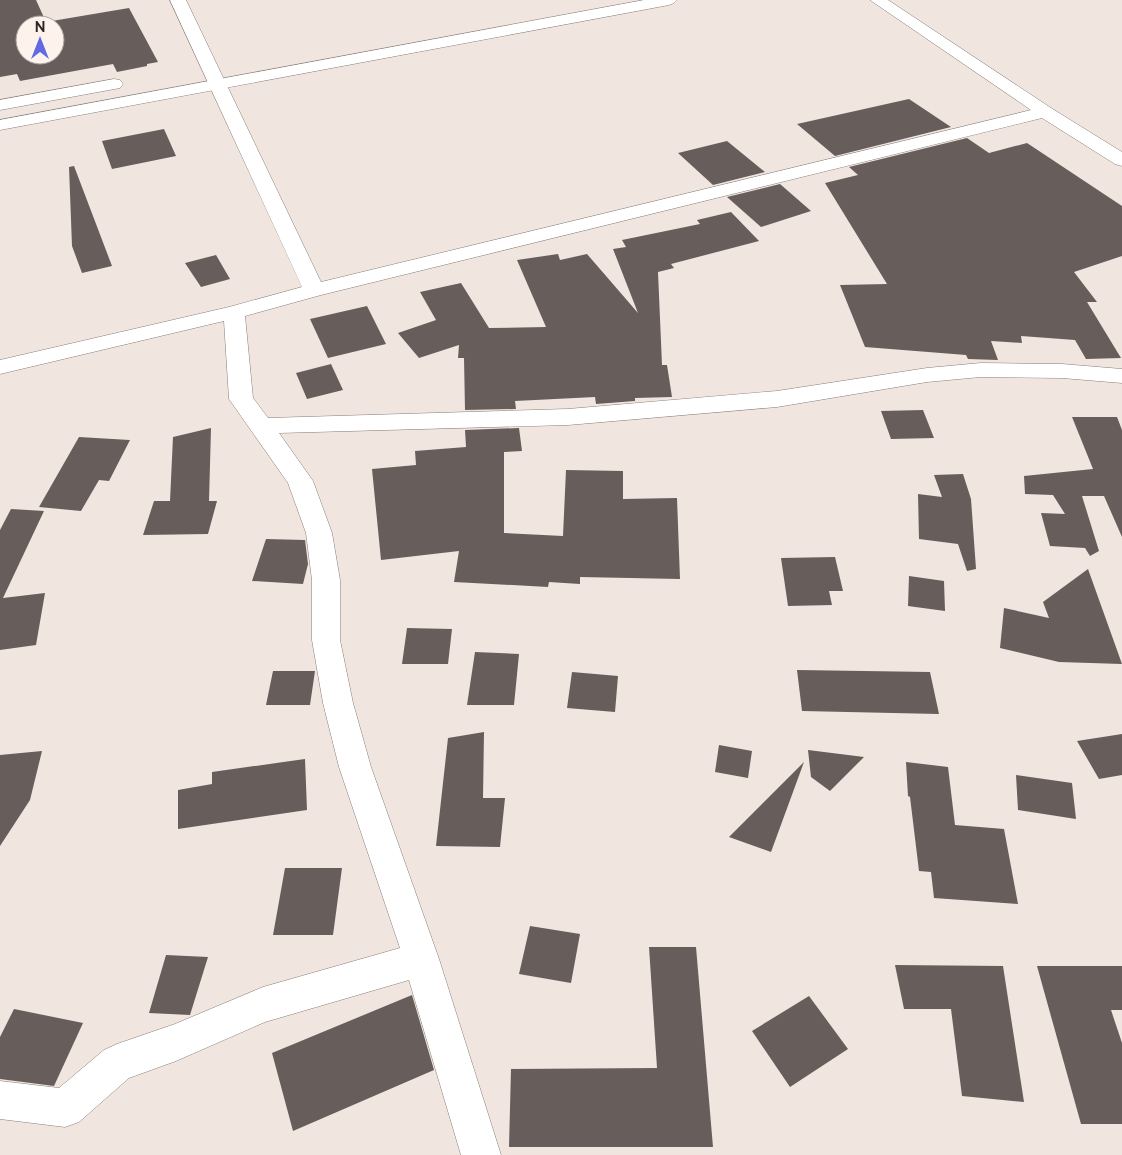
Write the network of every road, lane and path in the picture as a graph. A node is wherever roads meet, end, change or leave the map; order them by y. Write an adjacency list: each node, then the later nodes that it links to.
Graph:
1 (178, 0): 6 (street)
2 (668, 0): 6 (street)
3 (878, 0): 9 (street)
4 (229, 64): 6 (street)
5 (190, 71): 6 (street)
6 (213, 76): 10 (street); 12 (street)
7 (133, 81): 8 (street)
8 (0, 105)
9 (1045, 112): 11 (street); 12 (street)
10 (0, 125)
11 (1121, 159)
12 (314, 290): 13 (street)
13 (234, 312): 14 (street); 16 (street)
14 (0, 367)
15 (1122, 376): 16 (street)
16 (261, 426): 17 (street)
17 (421, 959): 18 (street); 19 (street)
18 (0, 1100)
19 (482, 1155)

